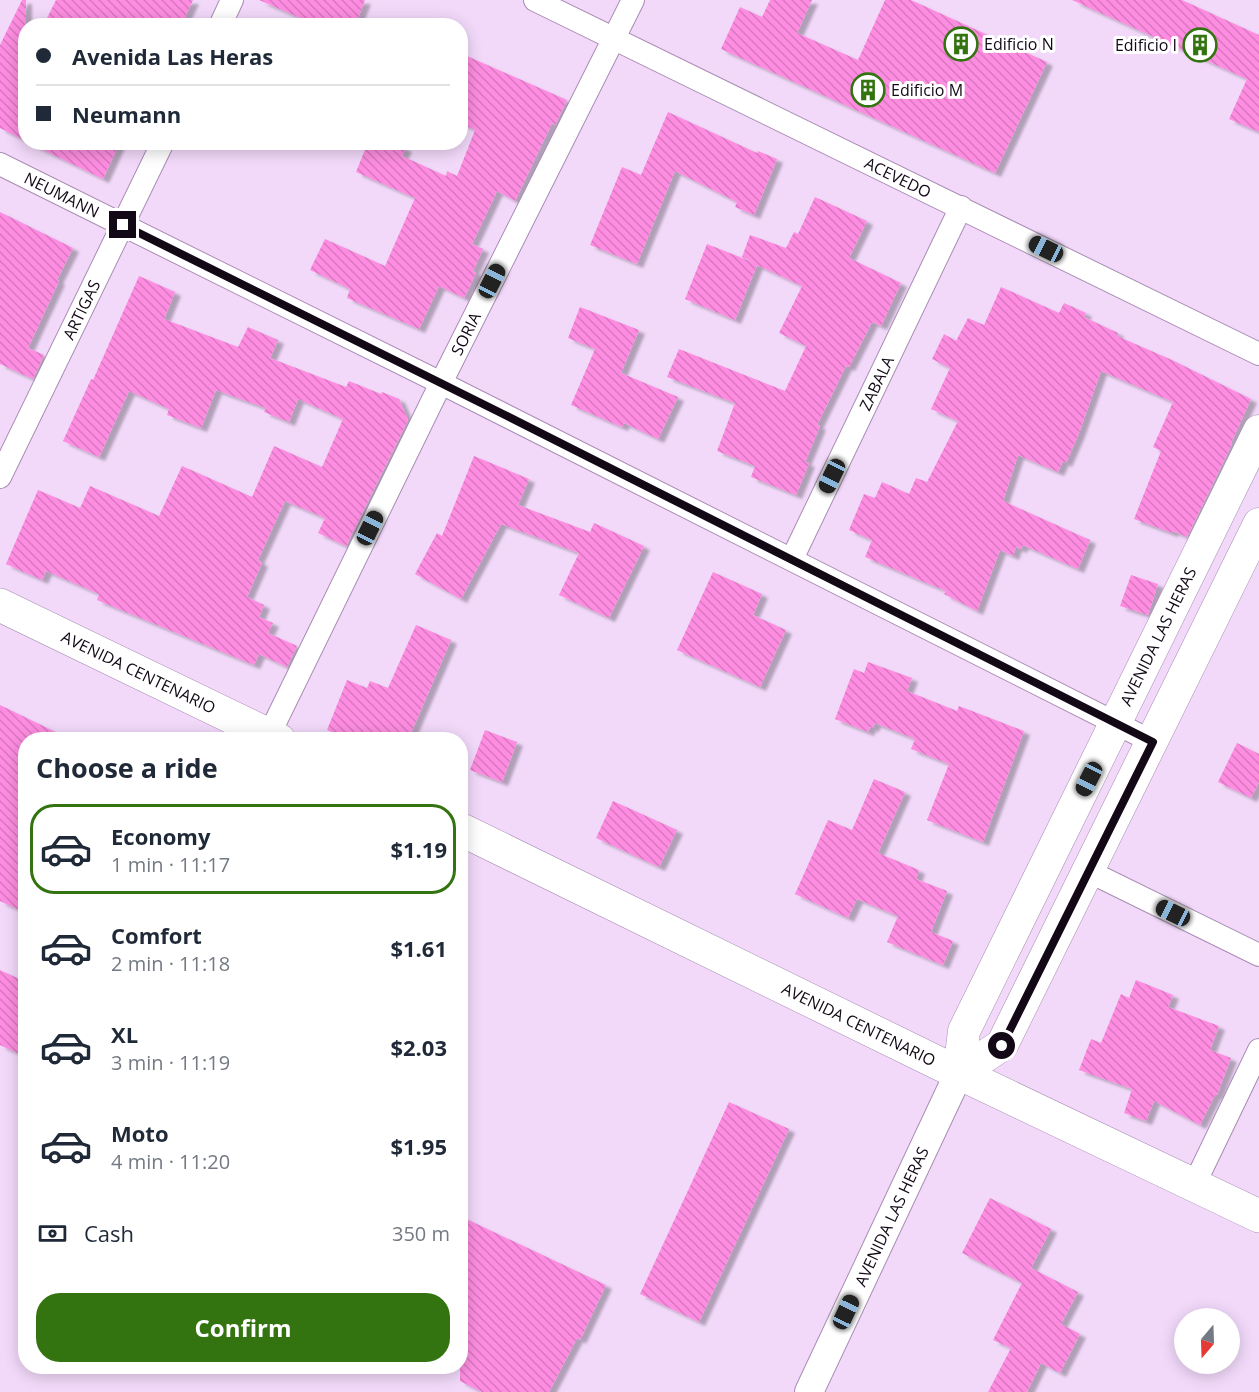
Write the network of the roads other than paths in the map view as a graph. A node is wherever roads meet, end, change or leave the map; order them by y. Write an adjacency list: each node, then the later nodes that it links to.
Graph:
1 (232, 0): 4 (street)
2 (535, 0): 5 (street, ACEVEDO)
3 (633, 0): 5 (street, SORIA)
4 (224, 18)
5 (614, 38): 8 (street, ACEVEDO); 11 (street, SORIA)
6 (159, 150): 9 (street, ARTIGAS)
7 (0, 164): 9 (street, NEUMANN)
8 (961, 207): 10 (street, ACEVEDO); 16 (street, ZABALA)
9 (123, 225): 11 (street, NEUMANN); 14 (street, ARTIGAS)
10 (1259, 354)
11 (441, 383): 16 (street, NEUMANN); 20 (street, SORIA)
12 (1259, 431): 13 (main road, AVENIDA LAS HERAS)
13 (1250, 474): 18 (main road, AVENIDA LAS HERAS)
14 (0, 477)
15 (1259, 524): 21 (main road)
16 (792, 559): 18 (street, NEUMANN)
17 (0, 605): 19 (main road, AVENIDA CENTENARIO)
18 (1117, 724): 21 (street, NEUMANN); 26 (main road, AVENIDA LAS HERAS)
19 (264, 732)
20 (276, 732)
21 (1153, 742): 23 (main road)
22 (468, 832): 26 (main road, AVENIDA CENTENARIO)
23 (1088, 871): 24 (street); 26 (main road)
24 (1259, 955)
25 (1259, 1050): 27 (street)
26 (959, 1073): 27 (main road, AVENIDA CENTENARIO); 29 (street, AVENIDA LAS HERAS)
27 (1194, 1185): 28 (main road, AVENIDA CENTENARIO)
28 (1259, 1216)
29 (809, 1392)

